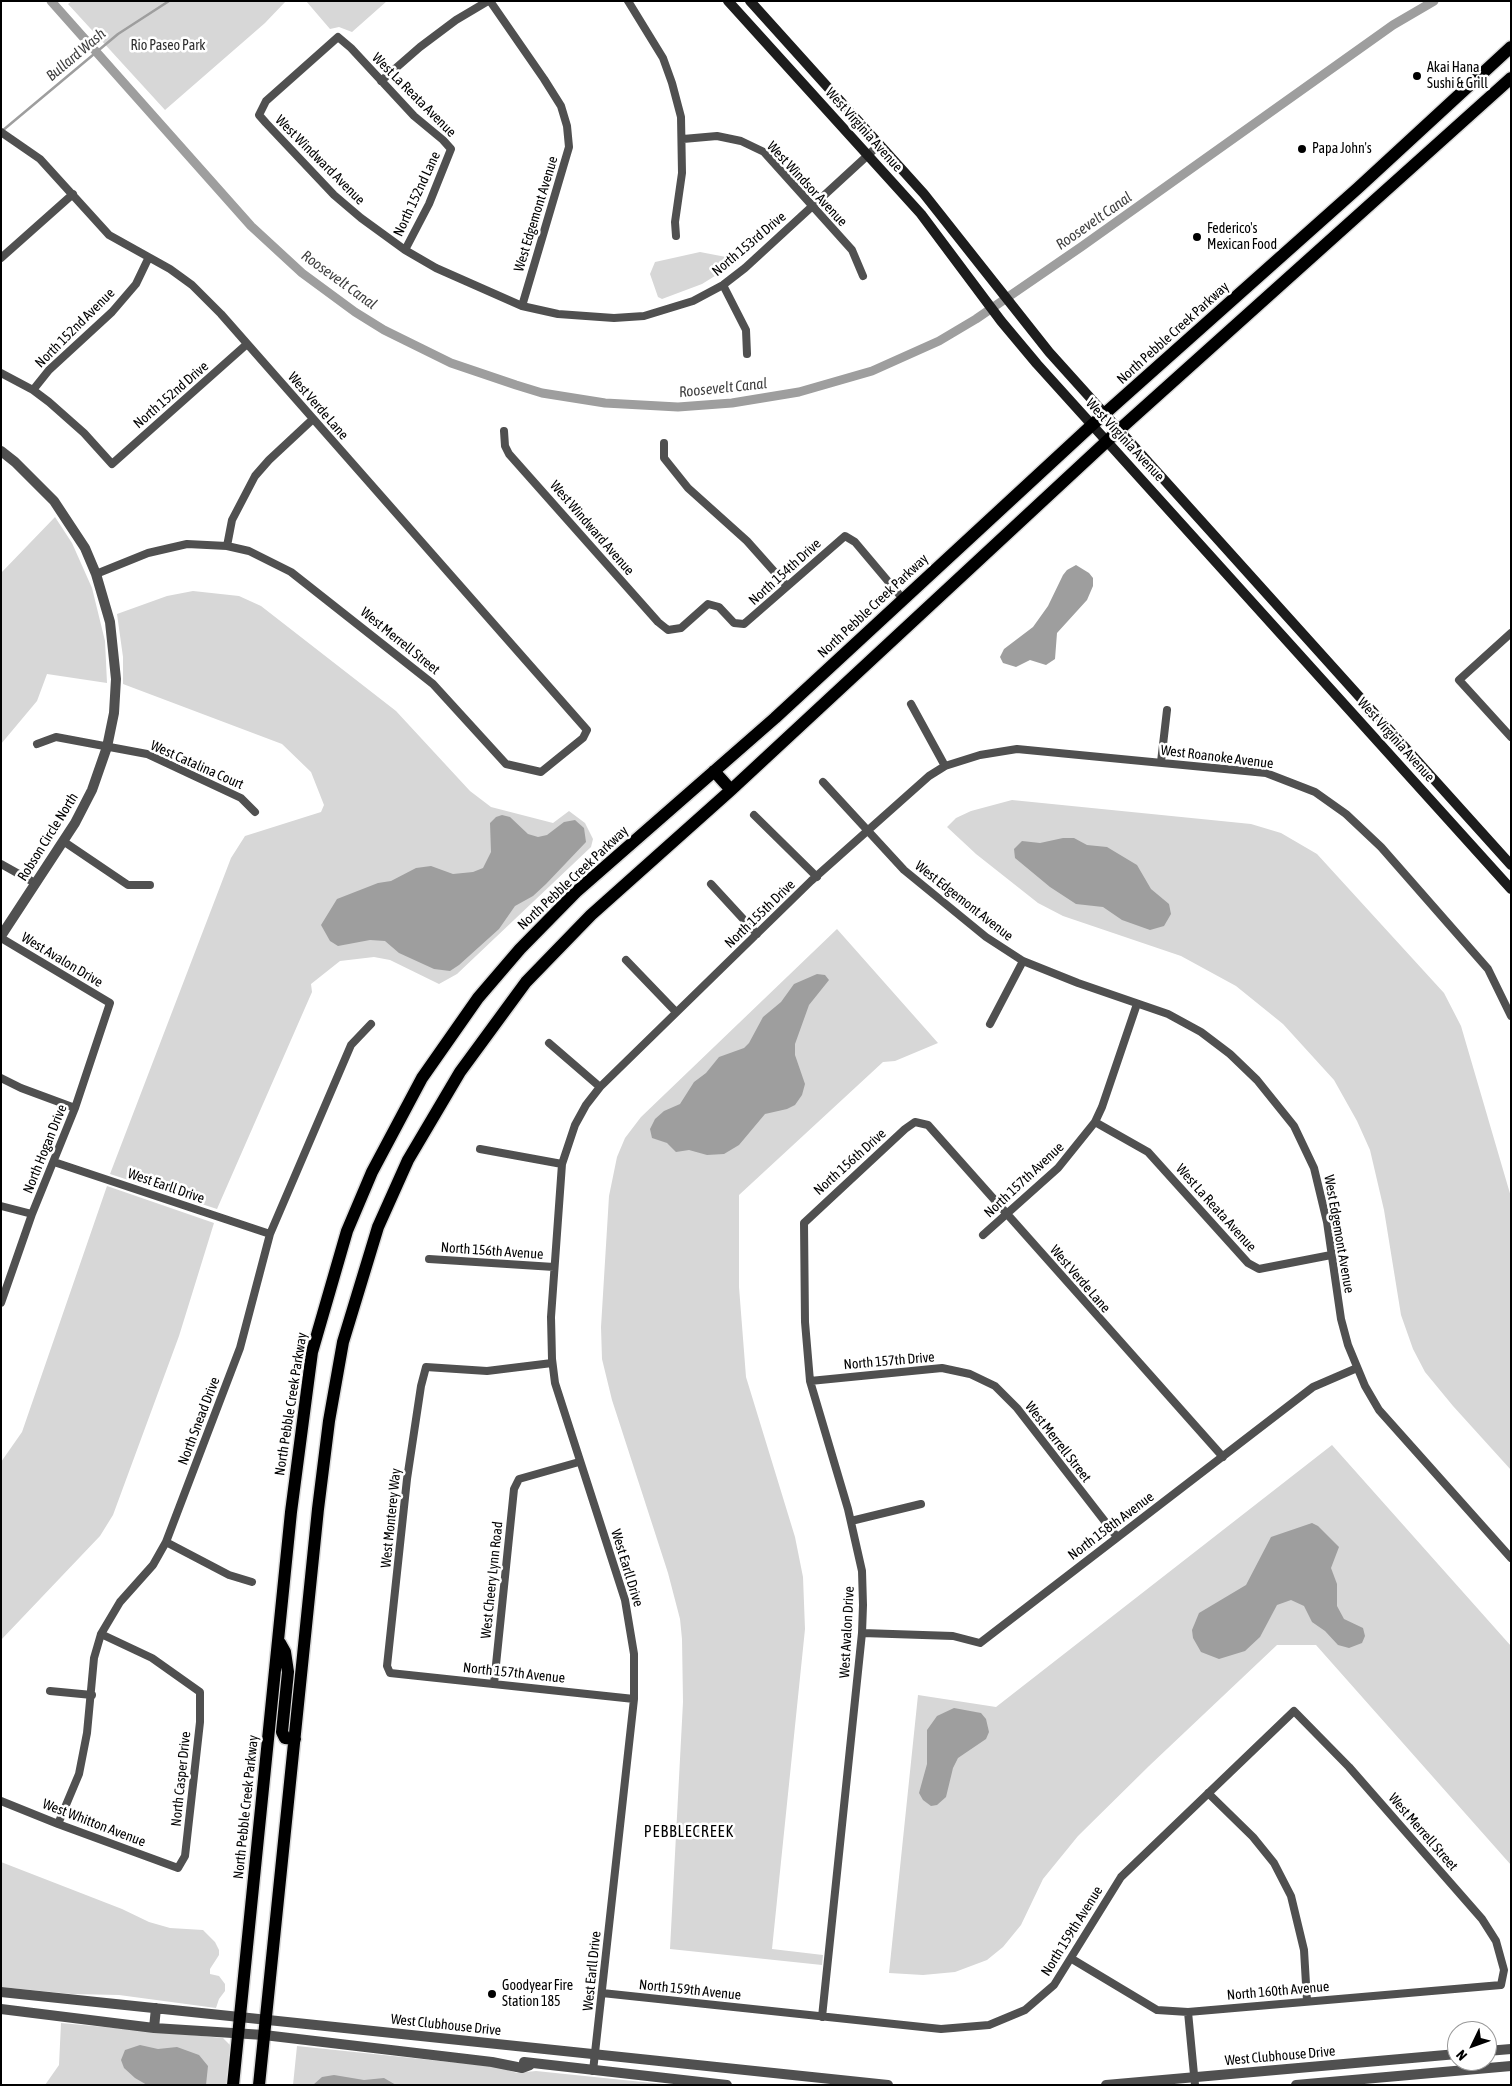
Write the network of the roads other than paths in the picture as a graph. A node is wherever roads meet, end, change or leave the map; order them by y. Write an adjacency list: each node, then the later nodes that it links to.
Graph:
1 (489, 1): 7 (street); 22 (street, West Edgemont Avenue)
2 (628, 1): 10 (street)
3 (728, 1): 13 (main road, West Virginia Avenue)
4 (750, 1): 11 (main road, West Virginia Avenue)
5 (1511, 47): 27 (main road, North Pebble Creek Parkway)
6 (1511, 78): 30 (main road)
7 (381, 81): 8 (street, West La Reata Avenue); 12 (street, West La Reata Avenue)
8 (260, 115): 17 (street, West Windward Avenue)
9 (1, 132): 14 (street, West Verde Lane)
10 (683, 139): 15 (street, West Windsor Avenue); 16 (street)
11 (880, 144): 13 (street, North 153rd Drive); 27 (main road, West Virginia Avenue)
12 (451, 149): 17 (street, North 152nd Lane)
13 (869, 155): 15 (street, North 153rd Drive); 29 (main road, West Virginia Avenue)
14 (73, 194): 18 (street); 19 (street, West Verde Lane)
15 (813, 206): 20 (street, West Windsor Avenue); 21 (street, North 153rd Drive)
16 (676, 236)
17 (405, 250): 22 (street, West Windward Avenue)
18 (1, 258)
19 (148, 259): 23 (street, West Verde Lane); 26 (street, North 152nd Avenue)
20 (863, 276)
21 (723, 285): 22 (street, North 153rd Drive); 24 (street)
22 (522, 306)
23 (247, 344): 26 (street, North 152nd Drive); 28 (street, West Verde Lane)
24 (747, 354)
25 (1, 373): 26 (street)
26 (33, 390)
27 (1106, 413): 29 (main road, North Pebble Creek Parkway); 30 (main road, West Virginia Avenue)
28 (313, 419): 35 (street); 50 (street, West Verde Lane)
29 (1092, 425): 32 (main road, West Virginia Avenue); 38 (main road, North Pebble Creek Parkway)
30 (1120, 429): 32 (main road); 58 (main road, West Virginia Avenue)
31 (504, 431): 39 (street, West Windward Avenue)
32 (1108, 440): 40 (main road); 63 (main road, West Virginia Avenue)
33 (664, 443): 37 (street)
34 (1, 451): 36 (street, Robson Circle North)
35 (227, 546): 36 (street); 50 (street, West Merrell Street)
36 (96, 574): 46 (street, Robson Circle North)
37 (787, 586): 38 (street, North 154th Drive); 39 (street, North 154th Drive)
38 (903, 599): 40 (main road); 49 (main road, North Pebble Creek Parkway)
39 (708, 604)
40 (919, 616): 52 (main road)
41 (1511, 633): 44 (street)
42 (911, 704): 48 (street)
43 (1167, 710): 47 (street)
44 (1511, 737)
45 (37, 744): 46 (street, West Catalina Court)
46 (107, 746): 53 (street, West Catalina Court); 56 (street, Robson Circle North)
47 (1161, 762): 48 (street, West Roanoke Avenue); 71 (street, West Roanoke Avenue)
48 (946, 766): 55 (street, North 155th Drive)
49 (714, 771): 52 (main road); 107 (main road, North Pebble Creek Parkway)
50 (541, 772)
51 (823, 782): 55 (street, West Edgemont Avenue)
52 (731, 790): 114 (main road)
53 (255, 812)
54 (754, 815): 59 (street)
55 (868, 832): 59 (street, North 155th Drive); 67 (street, West Edgemont Avenue)
56 (63, 841): 60 (street, Robson Circle North); 62 (street)
57 (1, 864): 60 (street)
58 (1511, 865)
59 (817, 876): 64 (street, North 155th Drive)
60 (35, 883): 65 (street, Robson Circle North)
61 (711, 884): 64 (street)
62 (150, 885)
63 (1511, 889)
64 (757, 934): 70 (street, North 155th Drive)
65 (1, 937): 68 (street, West Avalon Drive)
66 (626, 960): 70 (street)
67 (1024, 961): 69 (street, West Edgemont Avenue); 73 (street)
68 (110, 1003): 77 (street, North Hogan Drive)
69 (1137, 1004): 79 (street, North 157th Avenue); 89 (street, West Edgemont Avenue)
70 (676, 1012): 76 (street, North 155th Drive)
71 (1511, 1016)
72 (371, 1024): 87 (street, North Snead Drive)
73 (990, 1024)
74 (549, 1042): 76 (street)
75 (1, 1078): 77 (street)
76 (600, 1087): 82 (street, West Earll Drive)
77 (75, 1108): 81 (street, North Hogan Drive)
78 (915, 1122): 85 (street, West Verde Lane); 86 (street, North 156th Drive)
79 (1095, 1122): 85 (street, North 157th Avenue); 89 (street, West La Reata Avenue)
80 (480, 1149): 82 (street)
81 (54, 1162): 84 (street, North Hogan Drive); 87 (street, West Earll Drive)
82 (562, 1164): 91 (street, West Earll Drive)
83 (1, 1206): 84 (street)
84 (32, 1214): 92 (street, North Hogan Drive)
85 (1007, 1214): 88 (street, North 157th Avenue); 97 (street, West Verde Lane)
86 (804, 1223): 96 (street, West Avalon Drive)
87 (270, 1234): 102 (street, North Snead Drive)
88 (983, 1235)
89 (1331, 1255): 94 (street, West Edgemont Avenue)
90 (429, 1259): 91 (street, North 156th Avenue)
91 (554, 1267): 93 (street, West Earll Drive)
92 (1, 1303)
93 (552, 1363): 98 (street, West Earll Drive); 108 (street, West Monterey Way)
94 (1357, 1368): 97 (street, North 158th Avenue); 103 (street, West Edgemont Avenue)
95 (970, 1374): 96 (street, North 157th Drive); 101 (street, West Merrell Street)
96 (810, 1381): 100 (street, West Avalon Drive)
97 (1223, 1457): 101 (street, North 158th Avenue)
98 (579, 1462): 109 (street, West Cheery Lynn Road); 112 (street, West Earll Drive)
99 (921, 1504): 100 (street)
100 (851, 1521): 105 (street, West Avalon Drive)
101 (1117, 1537): 105 (street, North 158th Avenue)
102 (166, 1542): 104 (street); 106 (street, North Snead Drive)
103 (1511, 1558)
104 (252, 1582)
105 (862, 1633): 128 (street, West Avalon Drive)
106 (101, 1634): 111 (street, North Snead Drive); 118 (street, North Casper Drive)
107 (279, 1641): 114 (main road); 127 (main road, North Pebble Creek Parkway)
108 (390, 1673): 109 (street, North 157th Avenue)
109 (494, 1684): 112 (street, North 157th Avenue)
110 (50, 1690): 111 (street)
111 (92, 1695): 117 (street, North Snead Drive)
112 (634, 1699): 122 (street, West Earll Drive)
113 (1294, 1711): 115 (street, North 159th Avenue); 120 (street, West Merrell Street)
114 (295, 1739): 129 (main road)
115 (1208, 1793): 119 (street, North 159th Avenue); 123 (street)
116 (1, 1801): 117 (street, West Whitton Avenue)
117 (58, 1824): 118 (street, West Whitton Avenue)
118 (178, 1868)
119 (1072, 1959): 126 (street, North 160th Avenue); 128 (street, North 159th Avenue)
120 (1501, 1985): 123 (street, North 160th Avenue)
121 (1, 1992): 125 (street, West Clubhouse Drive)
122 (602, 1993): 128 (street, North 159th Avenue); 136 (street, West Earll Drive)
123 (1306, 2001): 126 (street, North 160th Avenue)
124 (1, 2008): 130 (street)
125 (156, 2008): 127 (street, West Clubhouse Drive); 130 (street)
126 (1188, 2012): 142 (street)
127 (240, 2017): 129 (street, West Clubhouse Drive); 131 (main road, North Pebble Creek Parkway)
128 (822, 2017)
129 (265, 2020): 132 (main road); 133 (street, West Clubhouse Drive)
130 (154, 2028): 131 (street)
131 (239, 2034): 132 (street); 145 (main road, North Pebble Creek Parkway)
132 (264, 2036): 137 (street); 146 (main road)
133 (435, 2038): 136 (street, West Clubhouse Drive); 137 (street)
134 (1511, 2049): 135 (street)
135 (1497, 2050)
136 (594, 2054): 141 (street, West Earll Drive); 144 (street, West Clubhouse Drive)
137 (433, 2055): 141 (street)
138 (1447, 2055): 139 (street, West Clubhouse Drive)
139 (1329, 2065): 142 (street, West Clubhouse Drive); 143 (street)
140 (1511, 2066): 143 (street)
141 (593, 2071): 147 (street)
142 (1194, 2081): 149 (street, West Clubhouse Drive)
143 (1331, 2083): 150 (street)
144 (860, 2084): 148 (street, West Clubhouse Drive)
145 (233, 2085)
146 (259, 2085)
147 (727, 2085)
148 (888, 2085)
149 (1106, 2085)
150 (1296, 2085)

